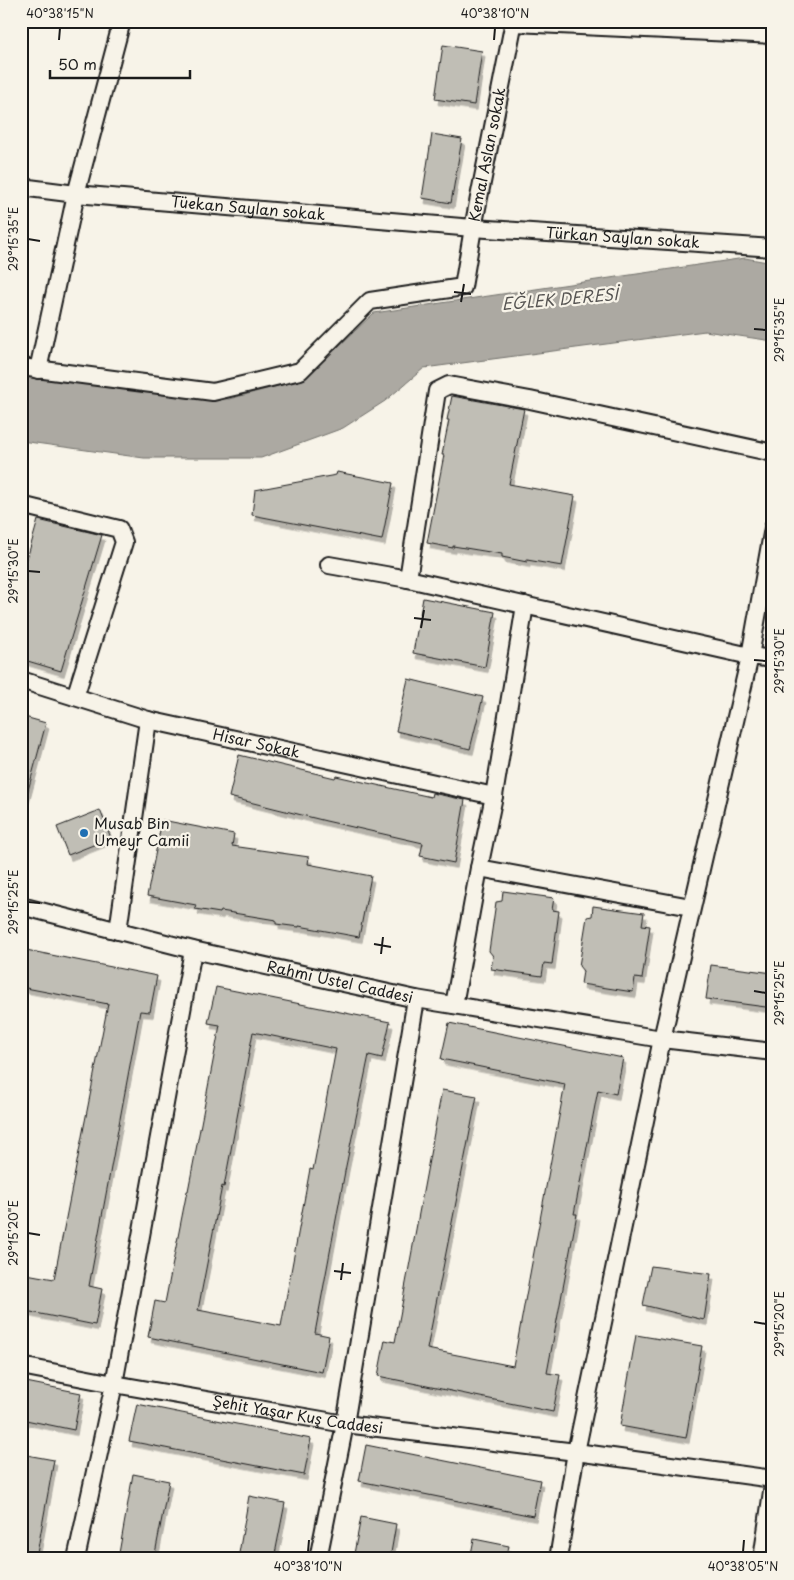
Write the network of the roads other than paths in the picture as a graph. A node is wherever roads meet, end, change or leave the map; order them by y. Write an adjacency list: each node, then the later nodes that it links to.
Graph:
1 (122, 21): 5 (street)
2 (515, 21): 3 (street); 6 (street, Kemal Aslan sokak)
3 (773, 33)
4 (21, 188): 5 (street, Tüekan Saylan sokak)
5 (76, 194): 6 (street, Tüekan Saylan sokak); 8 (street)
6 (473, 228): 7 (street, Türkan Saylan sokak); 8 (street, Kemal Aslan sokak)
7 (773, 248)
8 (34, 369)
9 (773, 453): 13 (street)
10 (21, 505): 18 (street)
11 (773, 528): 15 (street)
12 (329, 565): 13 (street)
13 (408, 579): 14 (street)
14 (525, 605): 15 (street); 20 (street)
15 (750, 656): 16 (street); 23 (street)
16 (773, 659)
17 (21, 680): 18 (street, Hisar Sokak)
18 (76, 697): 19 (street, Hisar Sokak)
19 (148, 720): 20 (street, Hisar Sokak); 24 (street)
20 (494, 796): 21 (street)
21 (479, 868): 23 (street); 27 (street)
22 (21, 906): 24 (street, Rahmi Üstel Caddesi)
23 (692, 907): 28 (street)
24 (118, 931): 25 (street, Rahmi Üstel Caddesi)
25 (193, 950): 26 (street, Rahmi Üstel Caddesi); 31 (street)
26 (416, 999): 27 (street, Rahmi Üstel Caddesi); 32 (street)
27 (454, 1005): 28 (street, Rahmi Üstel Caddesi)
28 (662, 1038): 29 (street, Rahmi Üstel Caddesi); 33 (street)
29 (773, 1052)
30 (21, 1366): 31 (street, Şehit Yaşar Kuş Caddesi)
31 (114, 1384): 32 (street, Şehit Yaşar Kuş Caddesi); 36 (street)
32 (345, 1424): 33 (street, Şehit Yaşar Kuş Caddesi); 37 (street)
33 (576, 1452): 34 (street, Şehit Yaşar Kuş Caddesi); 38 (street)
34 (773, 1479)
35 (773, 1485): 39 (street)
36 (76, 1559)
37 (318, 1559)
38 (558, 1559)
39 (762, 1559)

